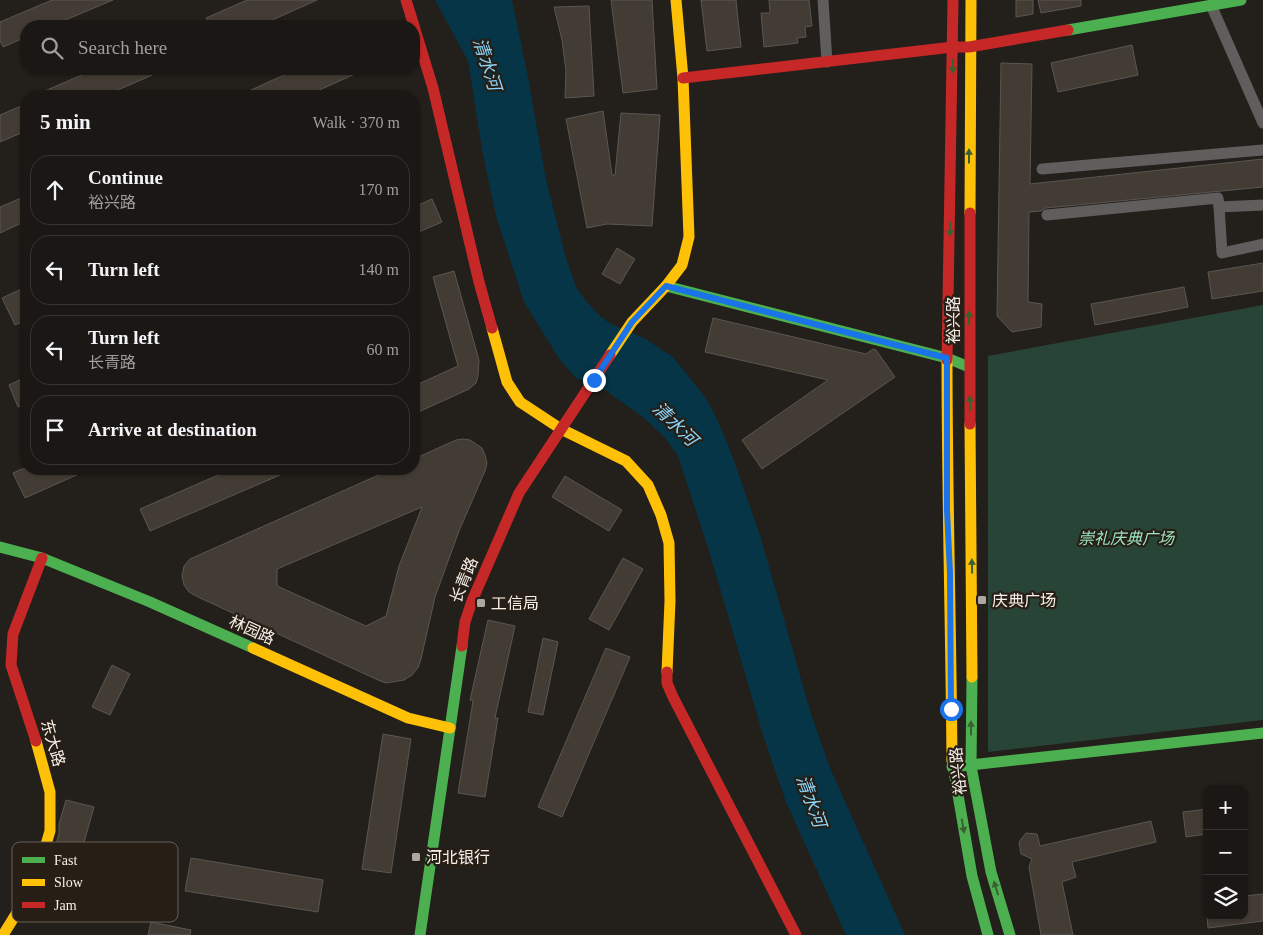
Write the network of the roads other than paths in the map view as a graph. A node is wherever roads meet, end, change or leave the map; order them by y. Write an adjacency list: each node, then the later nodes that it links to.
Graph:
1 (406, 0): 8 (street)
2 (676, 0): 13 (street, 长青路)
3 (824, 0): 12 (street)
4 (953, 0): 10 (street, 裕兴路)
5 (971, 0): 11 (street, 裕兴路)
6 (1240, 0): 7 (street)
7 (1211, 5): 11 (street); 14 (street)
8 (412, 20)
9 (420, 46): 24 (street)
10 (953, 47): 11 (street); 12 (street); 22 (street, 裕兴路, one-way to 22)
11 (970, 47): 23 (street, 裕兴路, one-way to 11)
12 (826, 62): 13 (street)
13 (683, 78): 21 (street, 长青路)
14 (1263, 123)
15 (1263, 150): 16 (street)
16 (1042, 169)
17 (1263, 204): 18 (street)
18 (1219, 207): 19 (street); 20 (street)
19 (1047, 214)
20 (1263, 244)
21 (666, 286): 22 (street); 24 (street, 长青路)
22 (947, 358): 23 (street); 30 (street, 裕兴路)
23 (969, 367): 29 (street, 裕兴路, one-way to 23)
24 (561, 429): 27 (street, 长青路); 35 (street)
25 (0, 548): 26 (street, 林园路)
26 (42, 558): 27 (street, 林园路); 31 (street, 东大路)
27 (450, 728): 34 (street, 长青路)
28 (1263, 733): 29 (street)
29 (971, 766): 30 (street); 37 (street, 裕兴路, one-way to 29)
30 (952, 767): 36 (street, 裕兴路, one-way to 36)
31 (47, 842)
32 (12, 920): 33 (street, 东大路)
33 (3, 935)
34 (420, 935)
35 (796, 935)
36 (988, 935)
37 (1010, 935)

